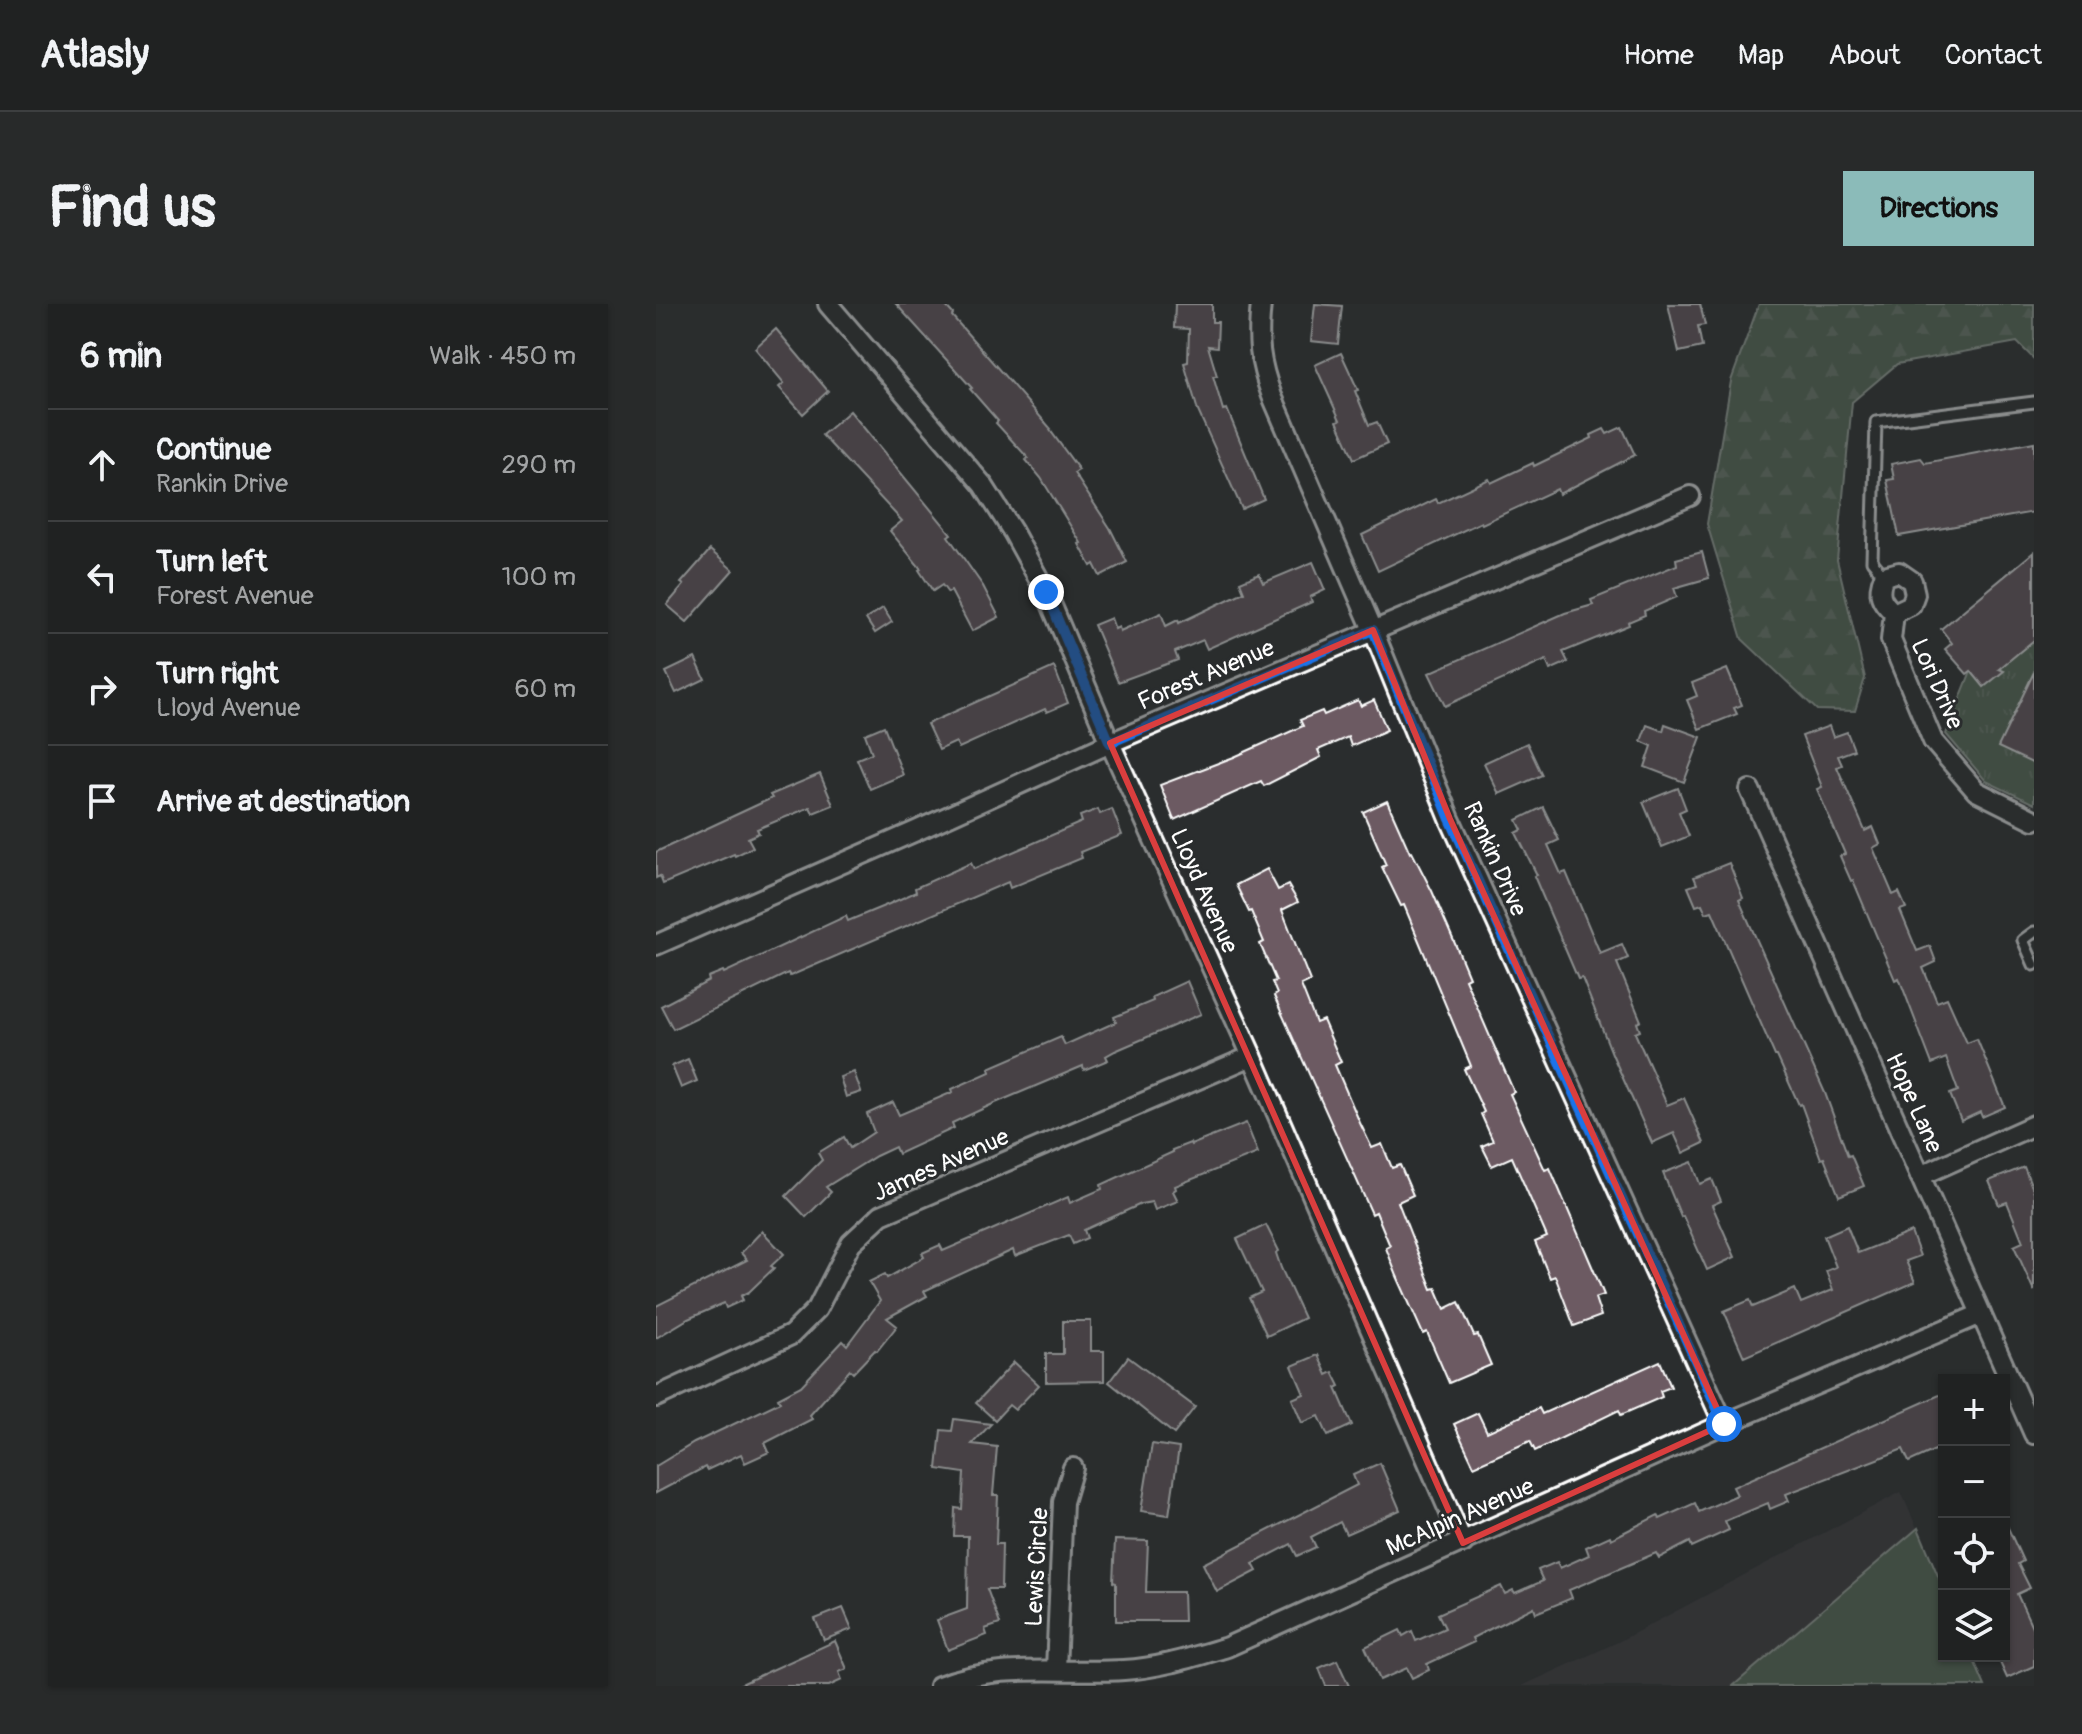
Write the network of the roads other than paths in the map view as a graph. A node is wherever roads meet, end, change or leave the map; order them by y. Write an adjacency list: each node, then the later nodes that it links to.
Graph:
1 (828, 304): 8 (street, Lloyd Avenue)
2 (1261, 304): 7 (street, Rankin Drive)
3 (2034, 402): 5 (lane)
4 (1690, 496): 7 (street, Forest Avenue)
5 (1884, 576): 6 (street, Lori Drive); 6 (street, Lori Drive)
6 (1894, 613): 10 (street, Lori Drive)
7 (1373, 630): 8 (street, Forest Avenue); 19 (street, Rankin Drive)
8 (1110, 743): 12 (street, Forest Avenue); 14 (street, Lloyd Avenue)
9 (1750, 790): 16 (street, Hope Lane)
10 (2034, 820)
11 (2034, 932): 13 (lane)
12 (656, 945)
13 (2034, 965)
14 (1252, 1056): 18 (street, James Avenue); 22 (street, Lloyd Avenue)
15 (2034, 1125): 16 (street)
16 (1920, 1176): 17 (street, Hope Lane)
17 (1981, 1314): 19 (street, McAlpin Avenue); 20 (street, Hope Lane)
18 (656, 1397)
19 (1724, 1424): 22 (street, McAlpin Avenue)
20 (2034, 1434)
21 (1073, 1468): 23 (street, Lewis Circle)
22 (1463, 1543): 23 (street, McAlpin Avenue)
23 (1056, 1670): 24 (street, McAlpin Avenue)
24 (939, 1686)

